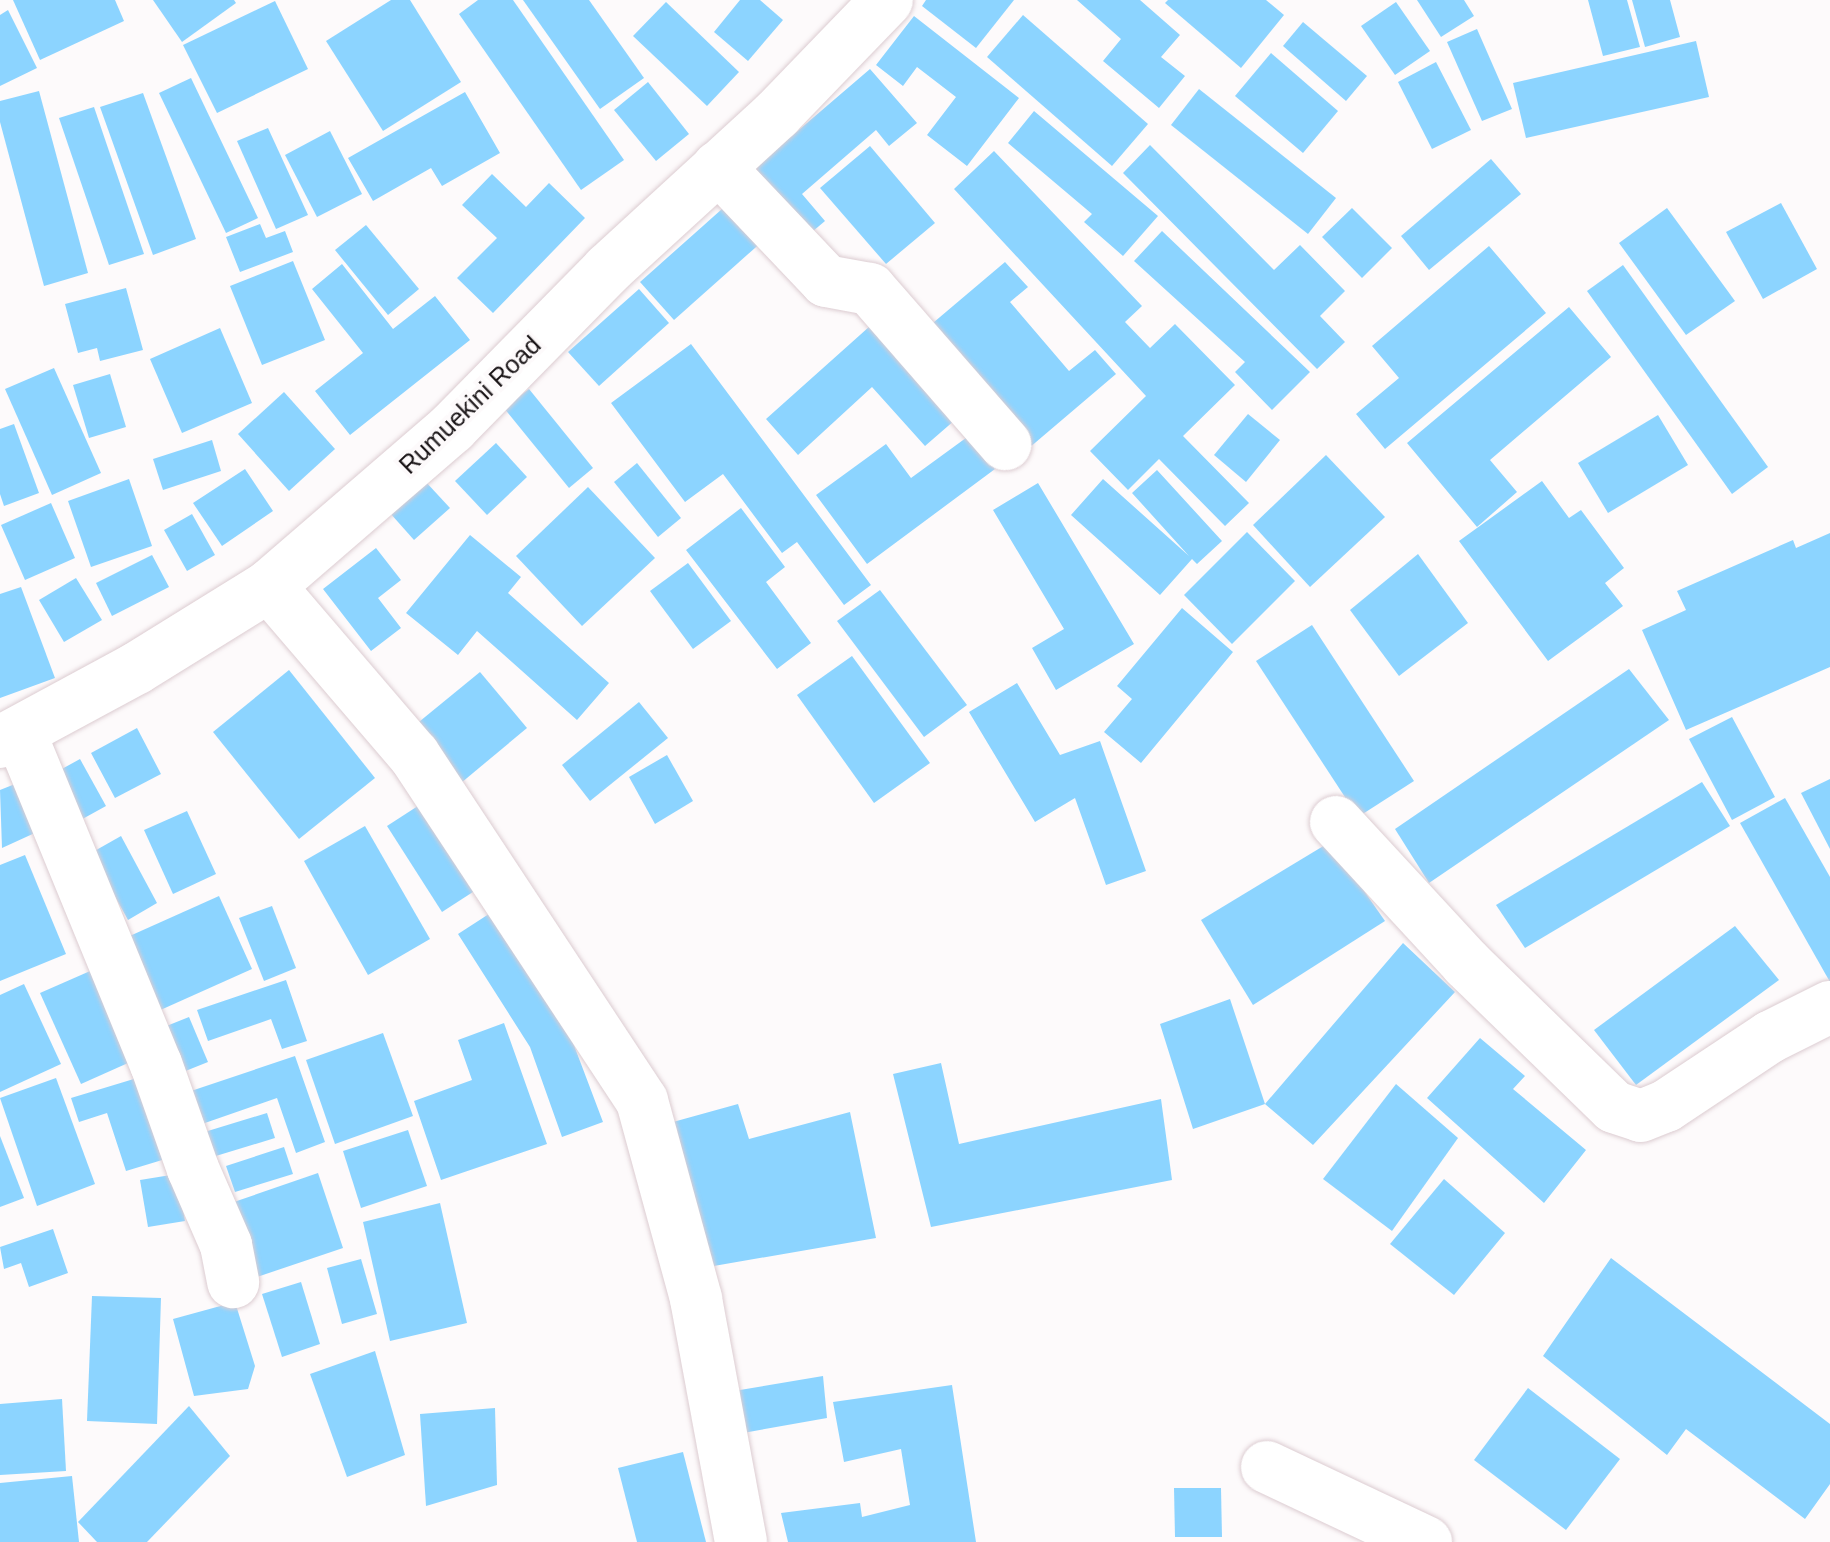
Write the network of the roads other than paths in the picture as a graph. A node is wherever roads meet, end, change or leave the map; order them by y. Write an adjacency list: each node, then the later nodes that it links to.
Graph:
1 (886, 0): 2 (street, Rumuekini Road)
2 (718, 168): 3 (street); 4 (street, Rumuekini Road)
3 (1005, 444)
4 (269, 586): 5 (street, Rumuekini Road); 10 (street)
5 (10, 738): 8 (street)
6 (1336, 822): 7 (street)
7 (1830, 1006)
8 (233, 1282)
9 (1267, 1467): 11 (street)
10 (741, 1542)
11 (1426, 1542)

